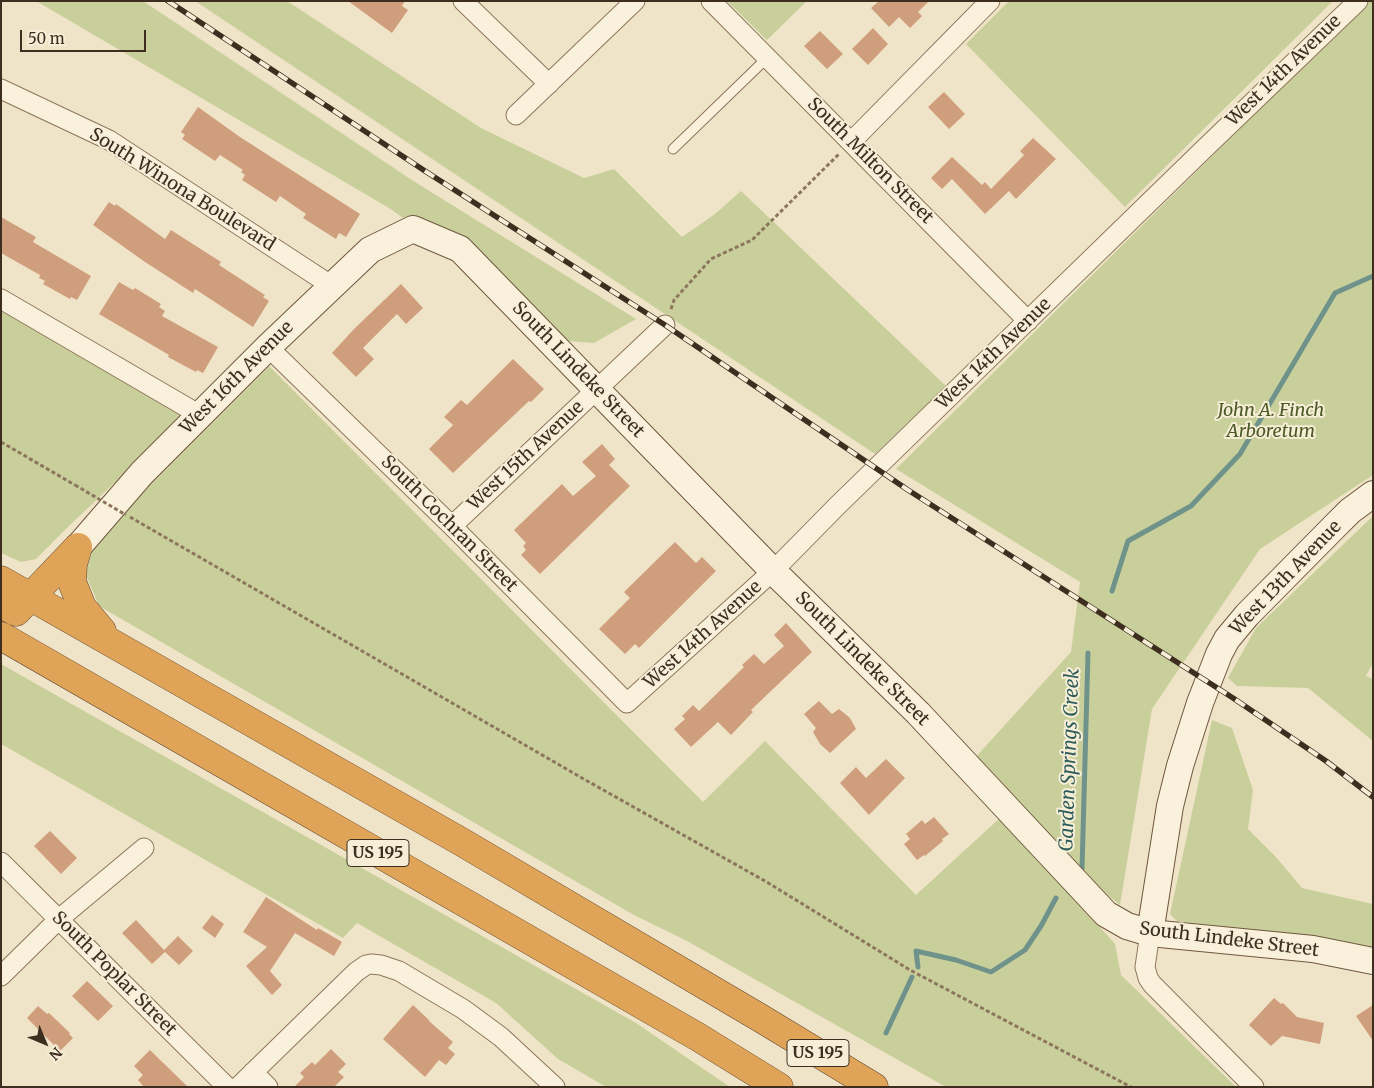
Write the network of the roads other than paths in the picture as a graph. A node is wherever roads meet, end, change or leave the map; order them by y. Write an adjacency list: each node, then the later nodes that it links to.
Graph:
1 (463, 1): 7 (street)
2 (635, 1): 7 (street)
3 (711, 1): 6 (street, South Milton Street)
4 (990, 1): 10 (street)
5 (1358, 1): 15 (street, West 14th Avenue)
6 (767, 58): 10 (street, South Milton Street); 11 (lane)
7 (549, 84): 9 (street)
8 (1, 89): 13 (street, South Winona Boulevard)
9 (516, 115)
10 (851, 142): 15 (street, South Milton Street)
11 (673, 149)
12 (413, 229): 13 (street, West 16th Avenue); 18 (street, South Lindeke Street)
13 (332, 286): 17 (street, West 16th Avenue)
14 (1, 299): 19 (street)
15 (1028, 321): 24 (street, West 14th Avenue)
16 (665, 325): 18 (street, West 15th Avenue)
17 (268, 347): 19 (street, West 16th Avenue); 21 (street, South Cochran Street)
18 (597, 390): 21 (street, West 15th Avenue); 24 (street, South Lindeke Street)
19 (200, 415): 22 (street, West 16th Avenue)
20 (1373, 494): 33 (street, West 13th Avenue)
21 (452, 526): 29 (street, South Cochran Street)
22 (78, 547): 23 (highway); 26 (highway); 28 (highway)
23 (1, 565)
24 (773, 571): 29 (street, West 14th Avenue); 33 (street, South Lindeke Street)
25 (1, 580): 26 (highway, US 195)
26 (13, 610): 28 (highway, US 195)
27 (1, 636): 38 (highway, US 195)
28 (120, 647): 36 (highway, US 195)
29 (627, 703)
30 (144, 848): 32 (street)
31 (1, 862): 32 (street, South Poplar Street)
32 (59, 919): 35 (street); 39 (street, South Poplar Street)
33 (1150, 933): 34 (street, South Lindeke Street); 46 (street)
34 (1373, 960)
35 (1, 976)
36 (762, 1019): 44 (highway, US 195); 45 (highway)
37 (253, 1072): 40 (street); 41 (street); 42 (street)
38 (764, 1079): 43 (highway, US 195)
39 (227, 1087)
40 (238, 1087)
41 (268, 1087)
42 (555, 1087)
43 (779, 1087)
44 (874, 1087)
45 (896, 1087)
46 (1254, 1087)

